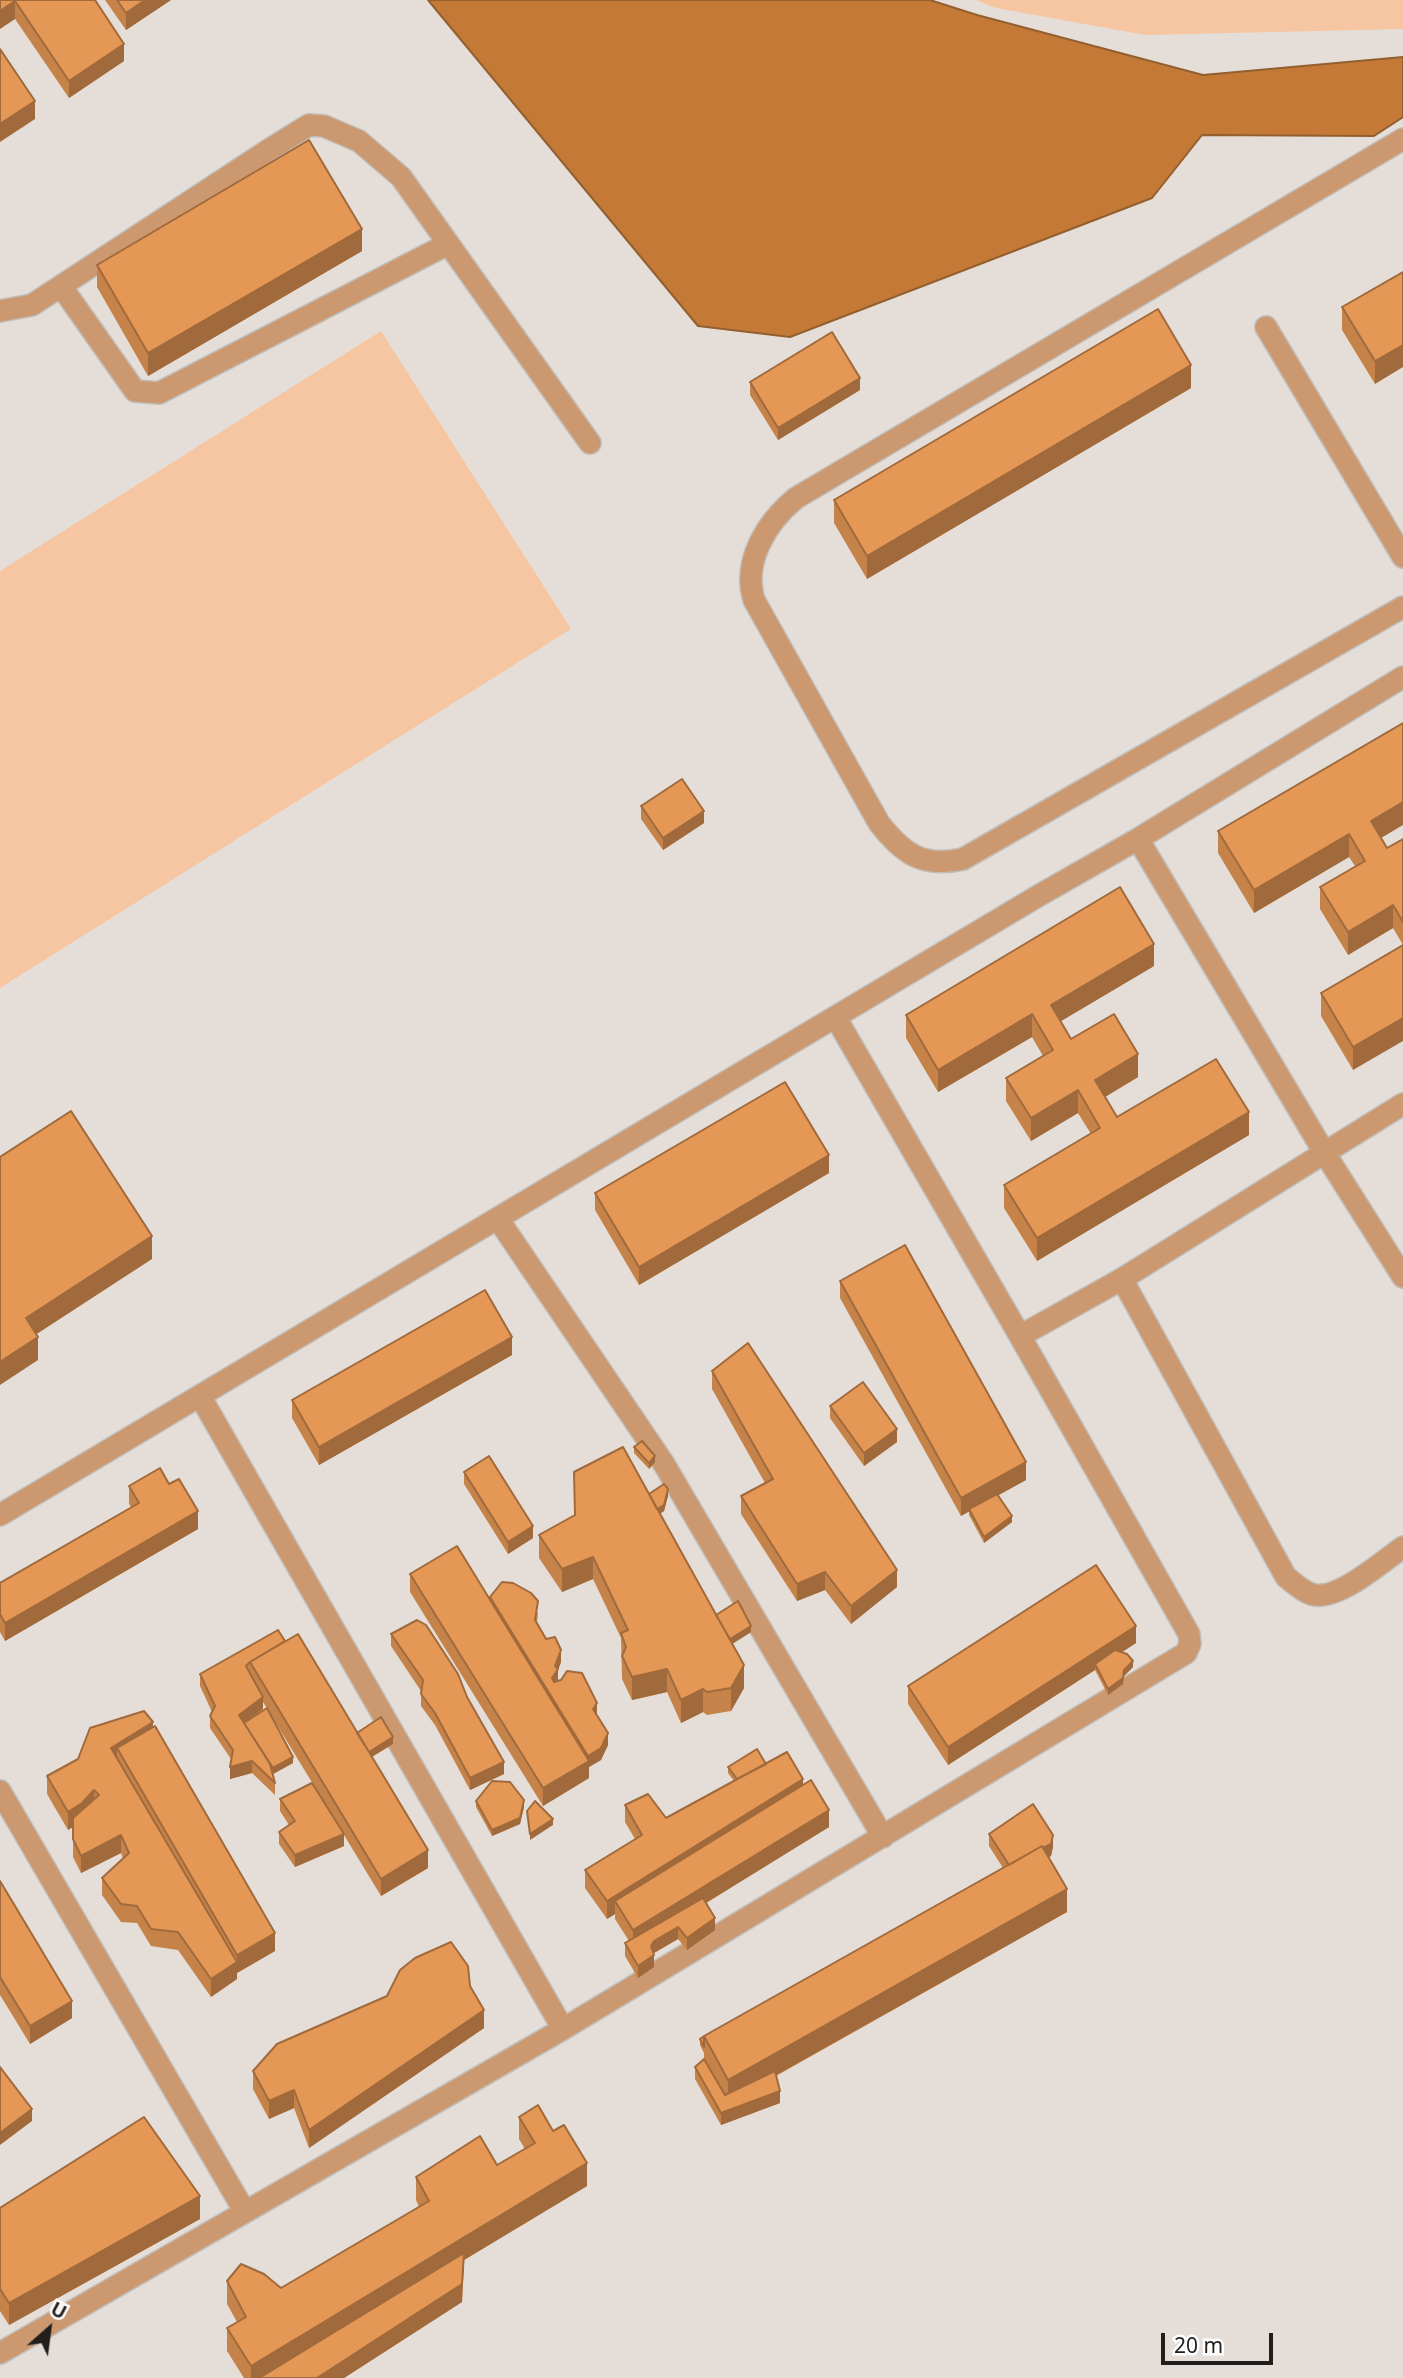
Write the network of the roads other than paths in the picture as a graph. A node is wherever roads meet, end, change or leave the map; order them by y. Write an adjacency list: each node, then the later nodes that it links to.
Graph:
1 (1403, 139): 8 (lane)
2 (449, 244): 3 (lane); 3 (lane); 6 (lane)
3 (61, 286): 4 (lane)
4 (0, 311)
5 (1266, 327): 7 (lane)
6 (590, 443)
7 (1403, 557)
8 (1403, 607)
9 (1403, 677): 10 (lane)
10 (1139, 839): 11 (lane); 13 (lane)
11 (836, 1018): 14 (lane); 17 (lane)
12 (1403, 1104): 13 (lane)
13 (1324, 1152): 15 (lane); 16 (lane)
14 (498, 1219): 18 (lane); 22 (lane)
15 (1403, 1277)
16 (1122, 1279): 17 (lane); 20 (lane)
17 (1020, 1336): 22 (lane)
18 (200, 1396): 19 (lane); 23 (lane)
19 (0, 1515)
20 (1403, 1547)
21 (0, 1791): 24 (lane)
22 (883, 1837): 23 (lane)
23 (563, 2029): 24 (lane)
24 (245, 2212): 25 (lane)
25 (0, 2353)

